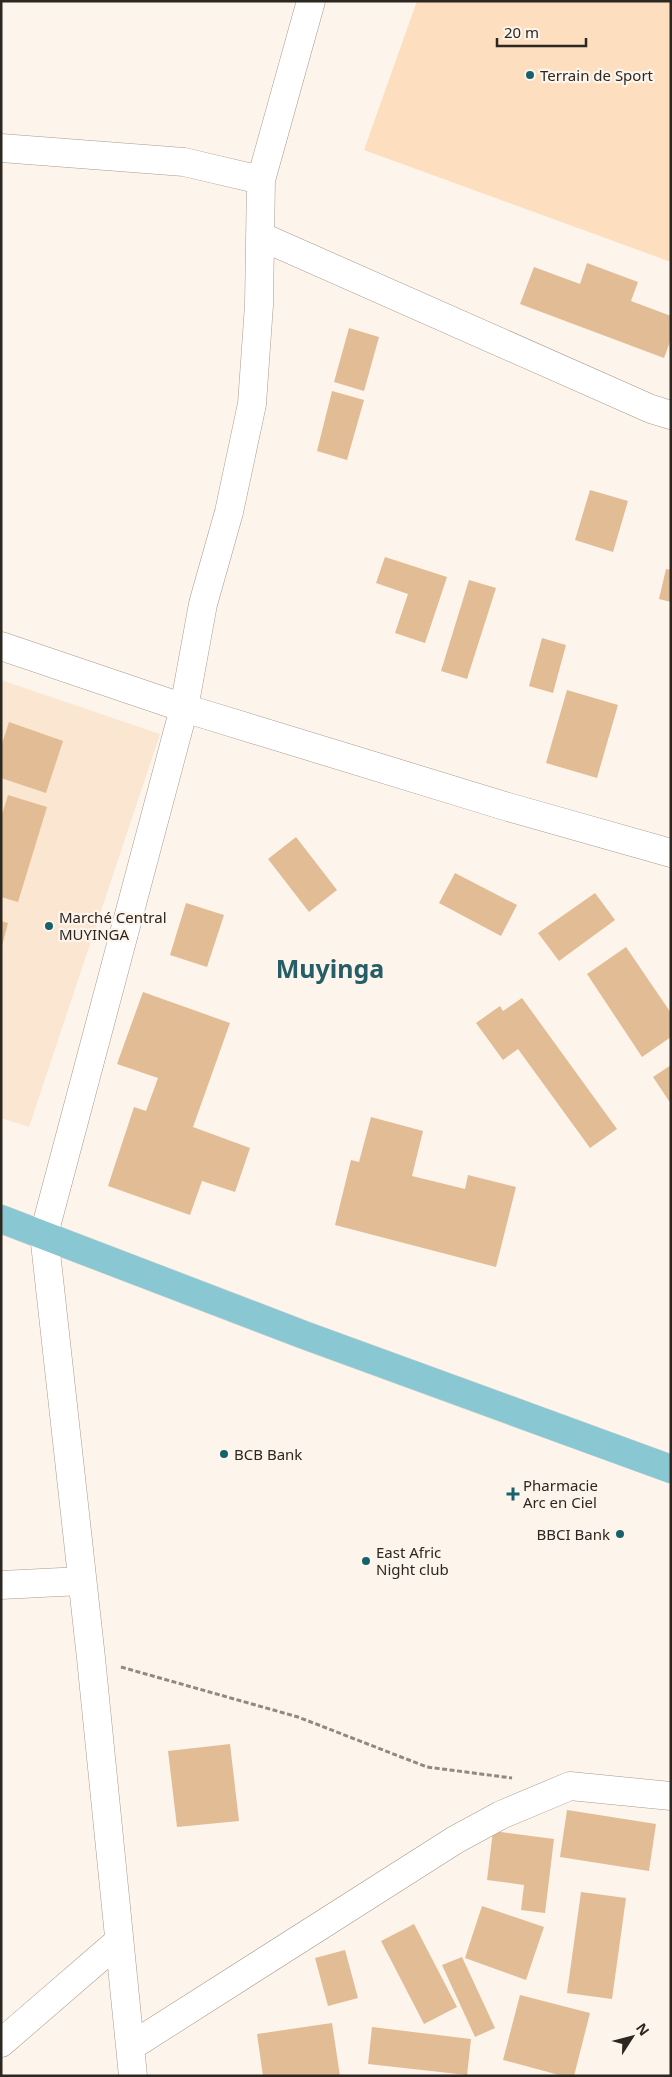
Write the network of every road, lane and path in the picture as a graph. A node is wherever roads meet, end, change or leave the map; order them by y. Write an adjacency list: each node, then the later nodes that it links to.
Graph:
1 (311, 1): 3 (street)
2 (1, 148): 3 (street)
3 (261, 180): 4 (street)
4 (260, 236): 5 (street); 7 (street)
5 (671, 415)
6 (1, 646): 7 (street)
7 (184, 708): 8 (street); 10 (street)
8 (671, 853)
9 (1, 1219): 10 (main road)
10 (44, 1234): 11 (main road); 12 (street)
11 (671, 1469)
12 (82, 1581): 13 (street); 14 (street)
13 (1, 1586)
14 (91, 1658): 15 (path); 17 (street)
15 (513, 1778)
16 (671, 1796): 19 (street)
17 (119, 1941): 18 (street); 19 (street)
18 (1, 2043)
19 (130, 2047): 20 (street)
20 (133, 2076)

